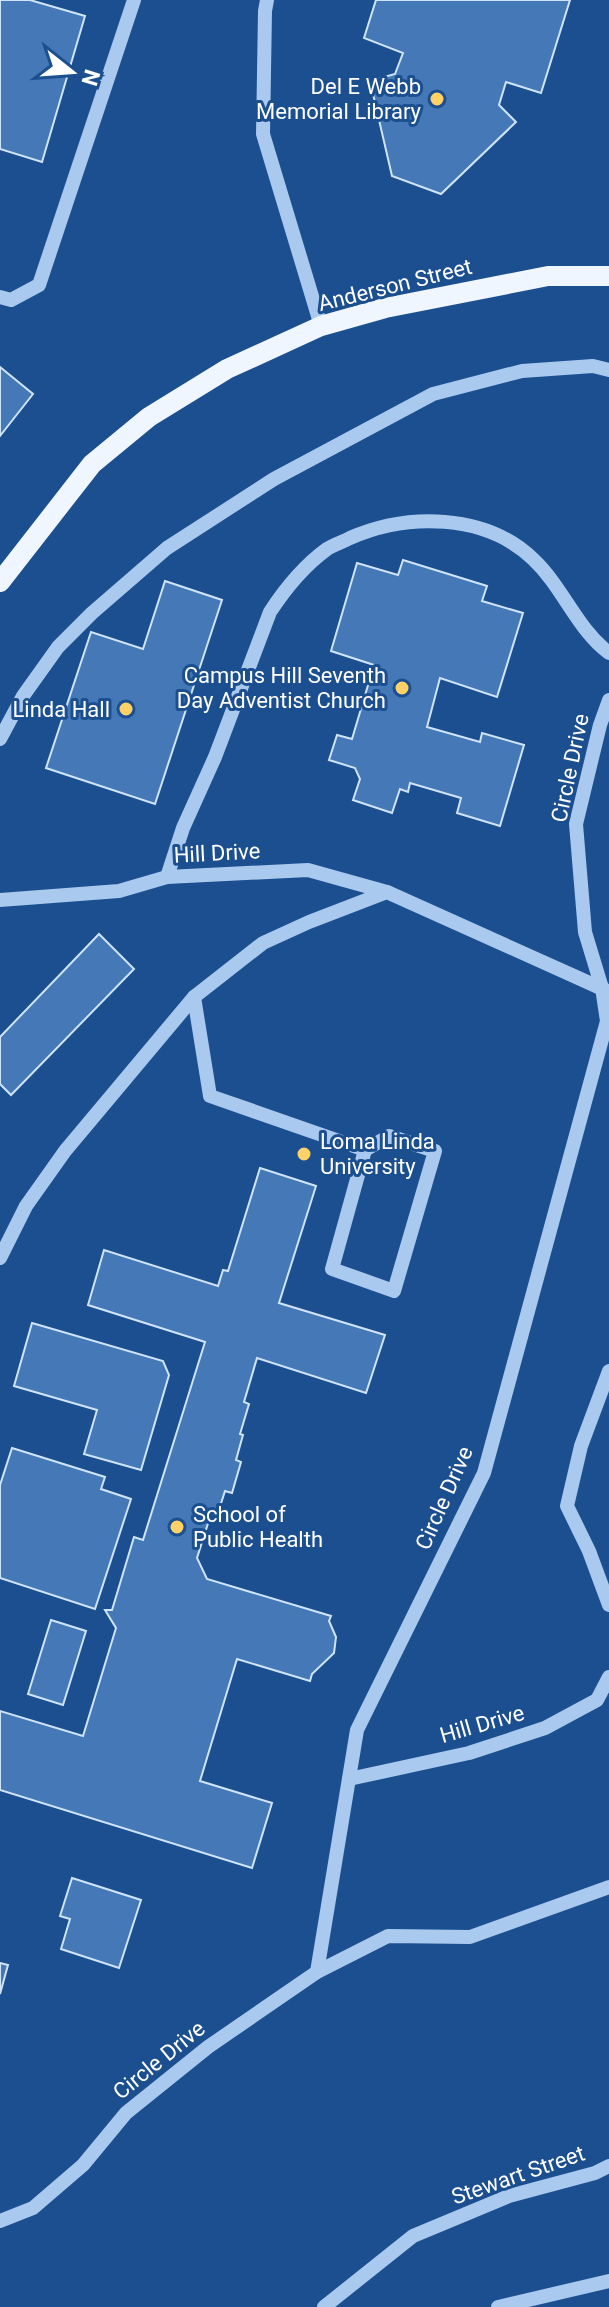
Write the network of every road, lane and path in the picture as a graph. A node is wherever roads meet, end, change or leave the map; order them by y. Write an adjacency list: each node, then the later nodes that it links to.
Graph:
1 (134, 0): 4 (street)
2 (267, 0): 5 (street)
3 (609, 276): 5 (main road, Anderson Street)
4 (0, 297)
5 (321, 326): 7 (main road, Anderson Street)
6 (609, 370): 10 (street)
7 (0, 582)
8 (609, 653): 11 (street)
9 (609, 700): 14 (street, Circle Drive)
10 (0, 739)
11 (167, 877): 12 (street, Hill Drive); 13 (street, Hill Drive)
12 (387, 892): 14 (street); 15 (street)
13 (0, 900)
14 (606, 990): 21 (street, Circle Drive)
15 (194, 997): 16 (street); 17 (street)
16 (365, 1150): 16 (street)
17 (0, 1258)
18 (609, 1371): 19 (street)
19 (609, 1605)
20 (609, 1677): 21 (street, Hill Drive)
21 (349, 1779): 23 (street, Circle Drive)
22 (609, 1887): 23 (street, Circle Drive)
23 (317, 1972): 25 (street, Circle Drive)
24 (609, 2166): 27 (street, Stewart Street)
25 (0, 2221)
26 (609, 2281): 28 (street)
27 (324, 2307)
28 (498, 2307)

